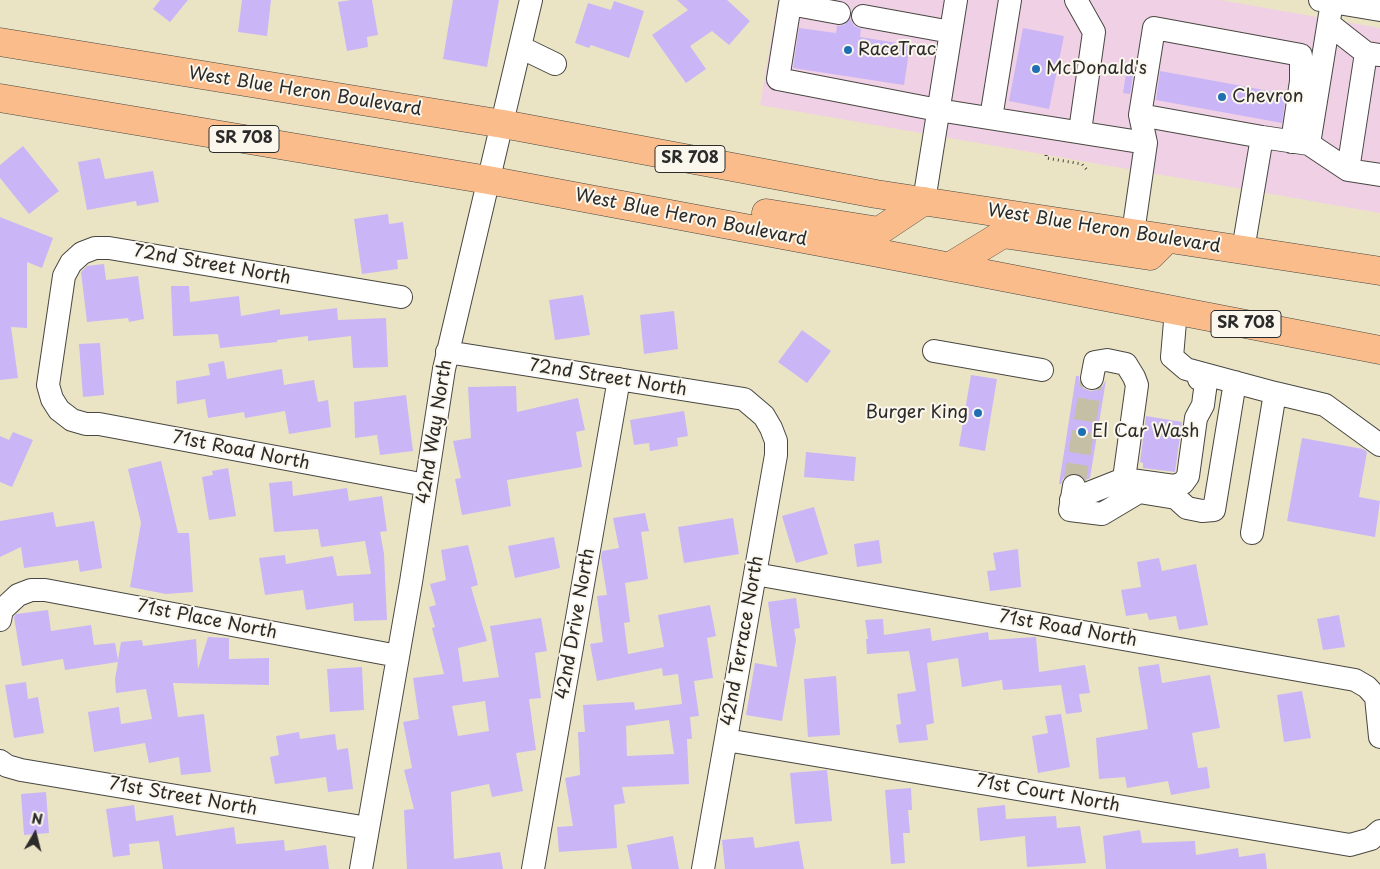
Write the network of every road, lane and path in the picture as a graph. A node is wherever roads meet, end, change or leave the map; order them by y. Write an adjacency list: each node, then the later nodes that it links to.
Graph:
1 (531, 0): 12 (street, 42nd Way North)
2 (956, 0): 10 (street)
3 (1010, 0): 18 (street)
4 (1076, 0): 20 (street)
5 (1326, 1): 6 (street); 9 (street)
6 (1380, 10)
7 (839, 13): 16 (street)
8 (863, 16): 10 (street)
9 (1329, 24): 13 (street); 23 (street)
10 (951, 32): 16 (street)
11 (0, 42): 19 (highway, West Blue Heron Boulevard / SR 708)
12 (520, 47): 14 (street); 19 (street, 42nd Way North)
13 (1373, 54): 25 (street)
14 (555, 65)
15 (0, 98): 28 (highway, West Blue Heron Boulevard / SR 708)
16 (938, 110): 18 (street); 29 (street)
17 (1140, 115): 21 (street); 22 (street); 23 (street)
18 (991, 118): 20 (street)
19 (503, 124): 28 (street, 42nd Way North); 29 (highway, West Blue Heron Boulevard / SR 708)
20 (1080, 132): 22 (street)
21 (1262, 137): 23 (street); 33 (street)
22 (1146, 143): 31 (street)
23 (1301, 143): 25 (street)
24 (1046, 155): 26 (path)
25 (1348, 170): 27 (street)
26 (1088, 171)
27 (1380, 175)
28 (488, 180): 30 (highway, West Blue Heron Boulevard / SR 708); 40 (street, 42nd Way North)
29 (924, 201): 30 (highway); 31 (highway, West Blue Heron Boulevard / SR 708)
30 (695, 218): 34 (highway, West Blue Heron Boulevard / SR 708)
31 (1134, 234): 32 (highway, West Blue Heron Boulevard / SR 708)
32 (1167, 238): 33 (highway, West Blue Heron Boulevard / SR 708); 34 (highway)
33 (1242, 250): 35 (highway, West Blue Heron Boulevard / SR 708)
34 (949, 266): 37 (highway, West Blue Heron Boulevard / SR 708)
35 (1380, 271)
36 (401, 298): 47 (street, 72nd Street North)
37 (1176, 310): 38 (highway, West Blue Heron Boulevard / SR 708); 42 (street)
38 (1380, 350)
39 (934, 351): 41 (street)
40 (447, 352): 44 (street, 72nd Street North); 50 (street, 42nd Way North)
41 (1042, 370)
42 (1200, 376): 45 (street); 51 (street)
43 (1092, 378): 51 (street)
44 (619, 379): 48 (street, 72nd Street North); 63 (street, 42nd Drive North)
45 (1235, 382): 46 (street); 51 (street)
46 (1275, 393): 49 (street); 53 (street)
47 (59, 410): 50 (street, 71st Road North)
48 (764, 416): 54 (street, 42nd Terrace North)
49 (1380, 445)
50 (426, 485): 56 (street, 42nd Way North)
51 (1125, 489): 52 (street)
52 (1072, 493)
53 (1252, 533)
54 (755, 574): 57 (street, 71st Road North); 58 (street, 42nd Terrace North)
55 (0, 620): 56 (street, 71st Place North)
56 (398, 656): 60 (street, 42nd Way North)
57 (1380, 737)
58 (726, 740): 61 (street, 71st Court North); 64 (street, 42nd Terrace North)
59 (0, 761): 60 (street, 71st Street North)
60 (368, 828): 62 (street, 42nd Way North)
61 (1375, 835)
62 (361, 869)
63 (533, 869)
64 (703, 869)

